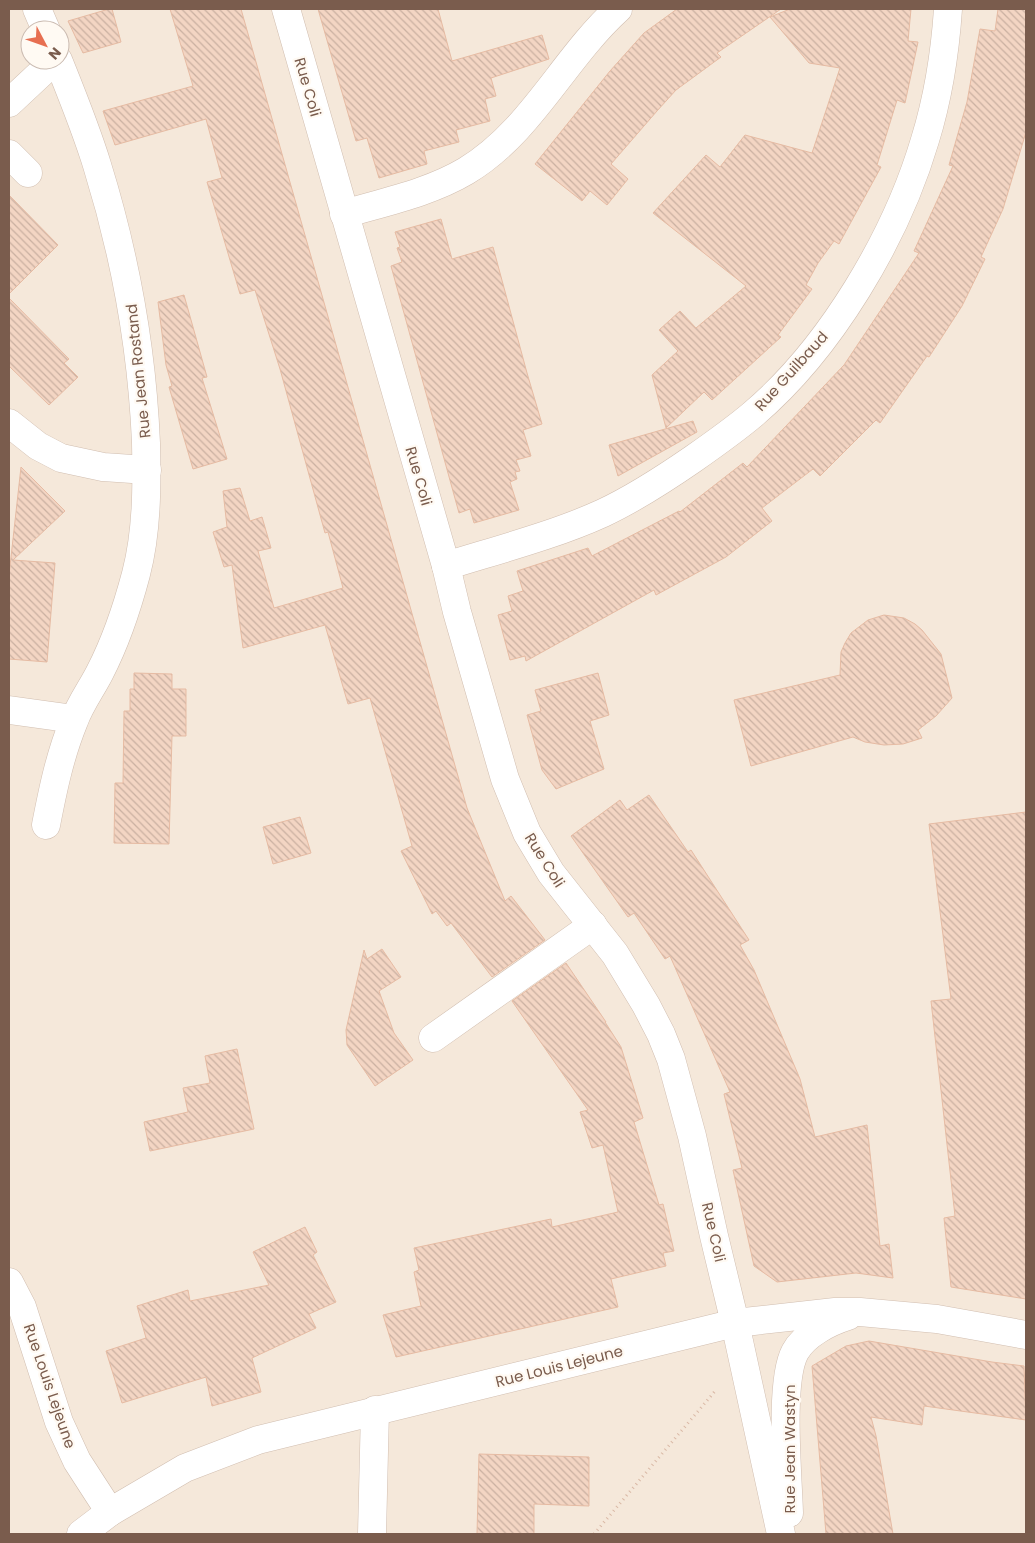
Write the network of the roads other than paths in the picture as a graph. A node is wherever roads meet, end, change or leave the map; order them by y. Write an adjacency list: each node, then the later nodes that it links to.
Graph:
1 (286, 9): 7 (street, Rue Coli)
2 (618, 9): 7 (street)
3 (948, 9): 10 (street, Rue Guilbaud)
4 (45, 70): 6 (street)
5 (60, 70): 9 (street, Rue Jean Rostand)
6 (9, 103)
7 (344, 214): 10 (street, Rue Coli)
8 (9, 423): 9 (street)
9 (147, 470): 12 (street, Rue Jean Rostand)
10 (446, 566): 14 (street, Rue Coli)
11 (9, 710): 12 (street)
12 (74, 719): 13 (street, Rue Jean Rostand)
13 (46, 825)
14 (593, 925): 15 (street); 18 (street, Rue Coli)
15 (433, 1038)
16 (9, 1282): 21 (street, Rue Louis Lejeune)
17 (860, 1312): 18 (street, Rue Louis Lejeune); 19 (street, Rue Louis Lejeune); 25 (street, Rue Jean Wastyn)
18 (735, 1323): 20 (street, Rue Louis Lejeune); 24 (street, Rue Jean Wastyn)
19 (1026, 1335)
20 (375, 1410): 21 (street, Rue Louis Lejeune); 23 (street)
21 (110, 1512): 22 (street, Rue Louis Lejeune)
22 (81, 1534)
23 (372, 1534)
24 (781, 1534)
25 (789, 1534)

